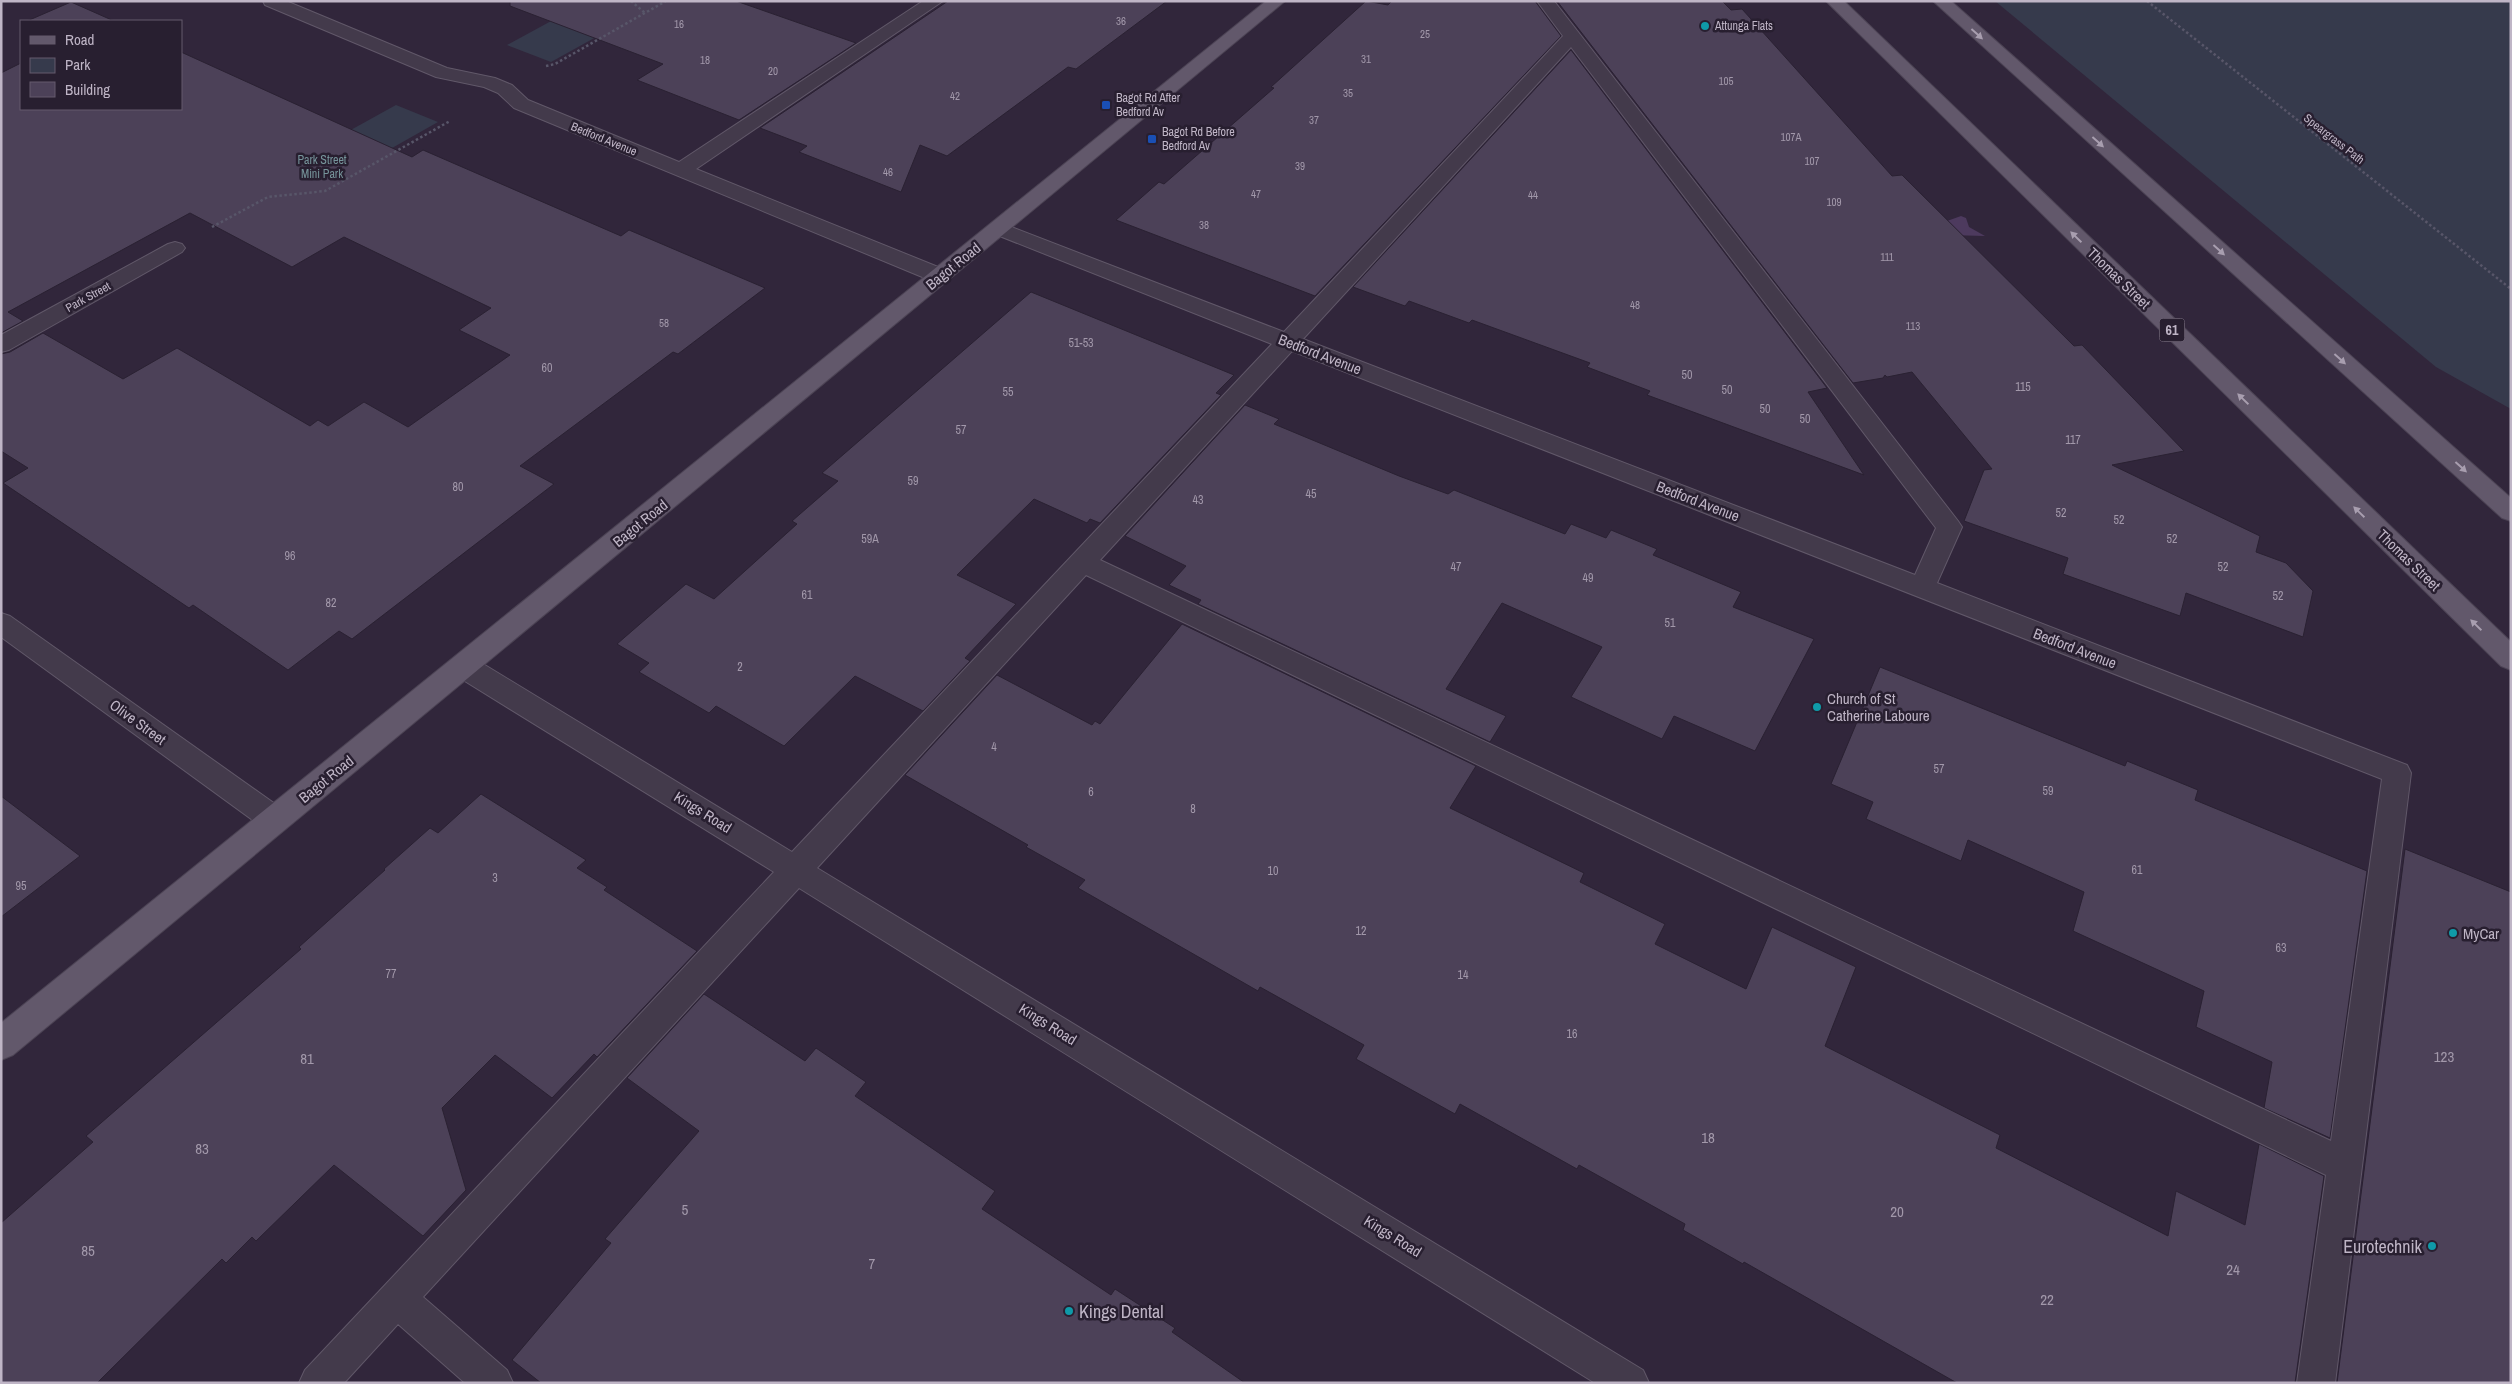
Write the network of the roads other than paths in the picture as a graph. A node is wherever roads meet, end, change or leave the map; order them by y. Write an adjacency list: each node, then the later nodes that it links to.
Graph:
1 (271, 1): 8 (street, Bedford Avenue)
2 (316, 1): 8 (street)
3 (935, 1): 10 (street)
4 (1277, 1): 11 (main road, Bagot Road)
5 (1545, 1): 9 (street)
6 (1834, 1): 20 (main road, Thomas Street / 61, one-way to 6)
7 (1941, 1): 16 (main road, one-way to 16)
8 (295, 11): 10 (street, Bedford Avenue)
9 (1572, 36): 14 (street); 18 (street)
10 (681, 170): 13 (street, Bedford Avenue)
11 (998, 228): 13 (main road, Bagot Road); 14 (street, Bedford Avenue)
12 (175, 248): 15 (street, Park Street)
13 (940, 276): 21 (main road, Bagot Road)
14 (1288, 341): 17 (street); 18 (street, Bedford Avenue)
15 (1, 345)
16 (2511, 512)
17 (1082, 562): 23 (street); 25 (street)
18 (1922, 588): 25 (street, Bedford Avenue)
19 (1, 623): 22 (street, Olive Street)
20 (2511, 659)
21 (465, 666): 22 (main road, Bagot Road); 23 (street, Kings Road)
22 (275, 820): 24 (main road, Bagot Road)
23 (796, 869): 26 (street); 29 (street, Kings Road)
24 (1, 1044)
25 (2345, 1166): 30 (street)
26 (397, 1298): 27 (street); 28 (street)
27 (318, 1383)
28 (494, 1383)
29 (1630, 1383)
30 (2316, 1383)

